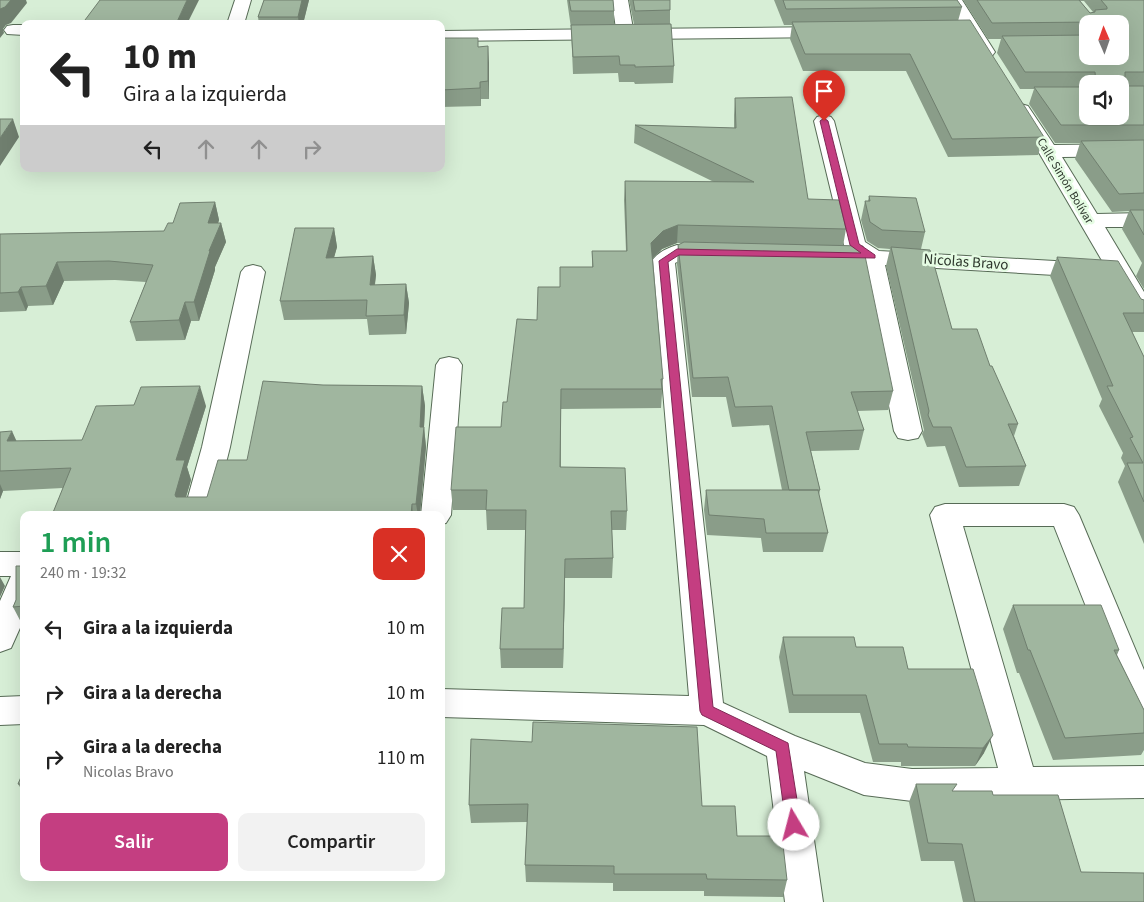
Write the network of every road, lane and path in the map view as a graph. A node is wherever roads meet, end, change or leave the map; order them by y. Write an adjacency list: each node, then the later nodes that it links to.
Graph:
1 (243, 0): 4 (street)
2 (620, 0): 6 (street)
3 (954, 0): 8 (street)
4 (236, 20)
5 (844, 32): 6 (street)
6 (626, 34): 7 (street)
7 (445, 36)
8 (998, 71)
9 (1022, 97): 12 (street, Calle Simón Bolívar)
10 (824, 121): 17 (street)
11 (1144, 150): 12 (street)
12 (1048, 151): 14 (street, Calle Simón Bolívar)
13 (1144, 220): 14 (street)
14 (1089, 221): 19 (street, Calle Simón Bolívar)
15 (736, 253): 33 (street)
16 (804, 255): 17 (street, Nicolas Bravo)
17 (872, 256): 19 (street, Nicolas Bravo); 22 (street)
18 (253, 272): 23 (street)
19 (1120, 272): 20 (street, Calle Simón Bolívar)
20 (1144, 312)
21 (449, 365): 24 (street)
22 (908, 431)
23 (199, 511)
24 (436, 511)
25 (0, 564): 26 (street)
26 (20, 564)
27 (20, 590): 28 (street)
28 (0, 639)
29 (445, 703): 33 (street)
30 (20, 710): 32 (street)
31 (1144, 710): 36 (street)
32 (0, 711)
33 (707, 711): 34 (street)
34 (783, 747): 36 (street); 37 (street)
35 (1144, 782): 36 (street)
36 (1020, 784)
37 (804, 902)

